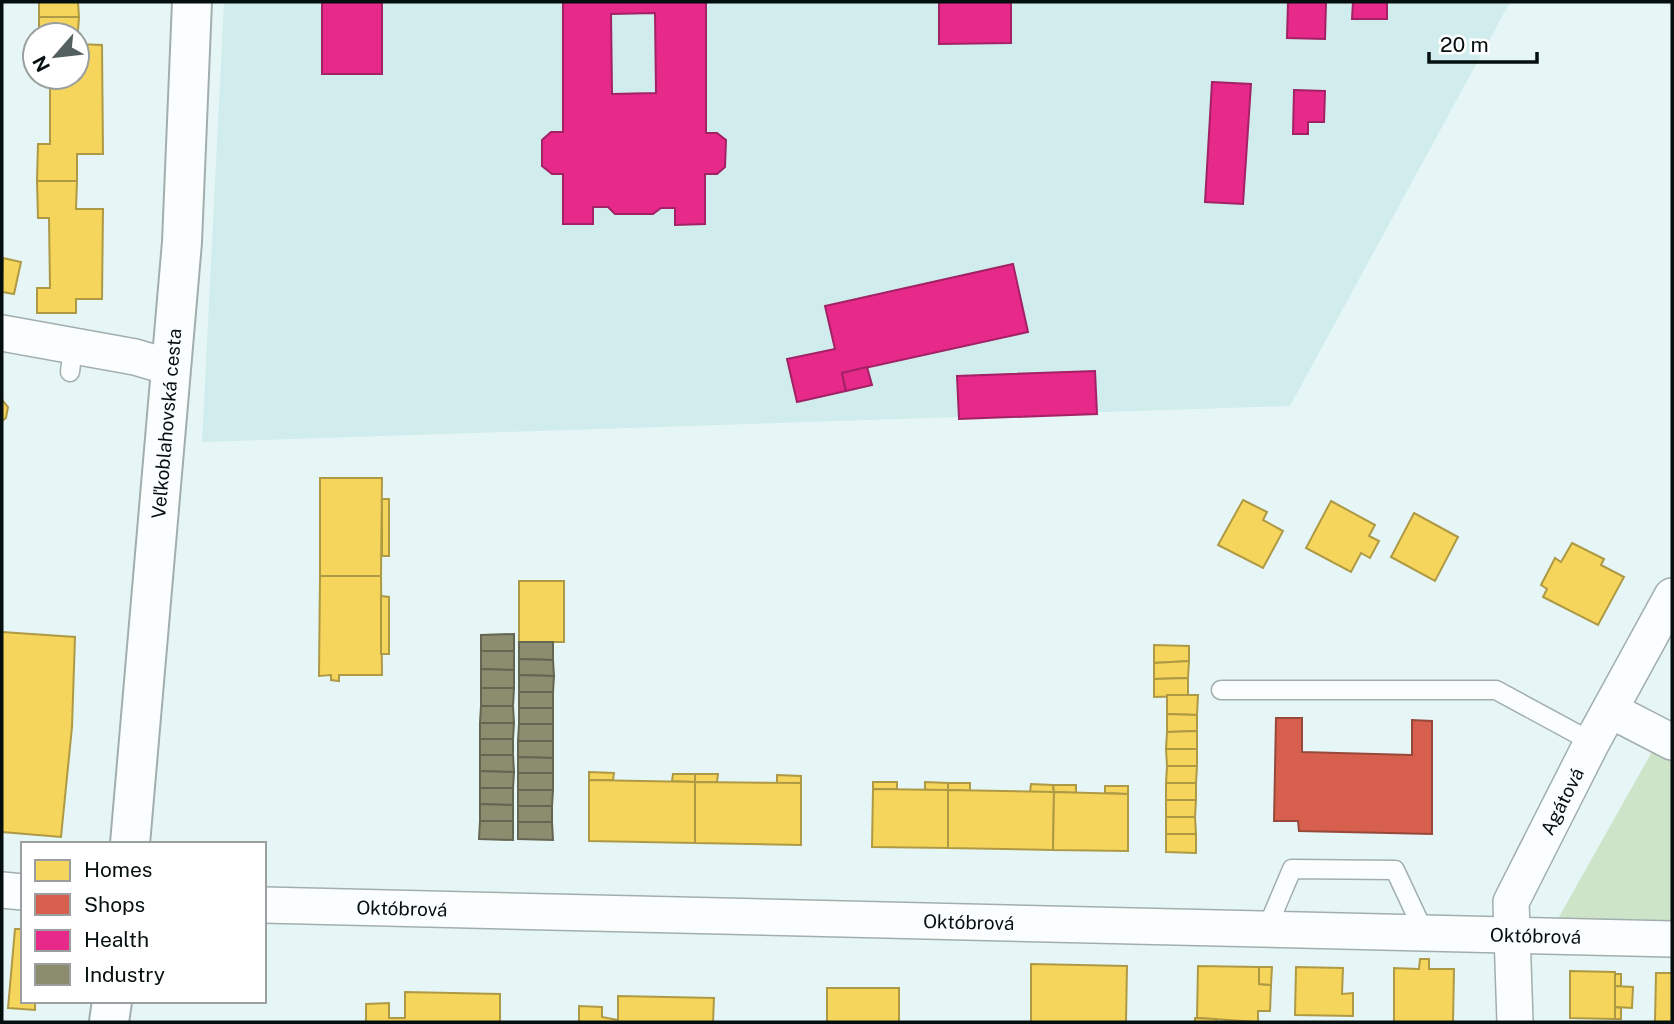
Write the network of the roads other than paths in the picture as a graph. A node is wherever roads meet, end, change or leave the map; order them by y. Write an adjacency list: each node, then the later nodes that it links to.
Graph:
1 (192, 2): 3 (main road, Veľkoblahovská cesta)
2 (2, 333): 3 (street)
3 (169, 367): 9 (main road, Veľkoblahovská cesta)
4 (1672, 596): 6 (street, Agátová)
5 (1221, 690): 7 (lane)
6 (1610, 710): 7 (street, Agátová); 8 (street)
7 (1592, 741): 15 (street, Agátová)
8 (1672, 742)
9 (130, 842)
10 (2, 890): 11 (street)
11 (21, 892)
12 (266, 905): 13 (street, Októbrová)
13 (1267, 928): 14 (street, Októbrová); 14 (lane)
14 (1424, 932): 15 (street, Októbrová)
15 (1514, 935): 16 (street, Októbrová); 19 (street, Agátová)
16 (1672, 939)
17 (112, 1003): 18 (main road)
18 (109, 1022)
19 (1515, 1022)

